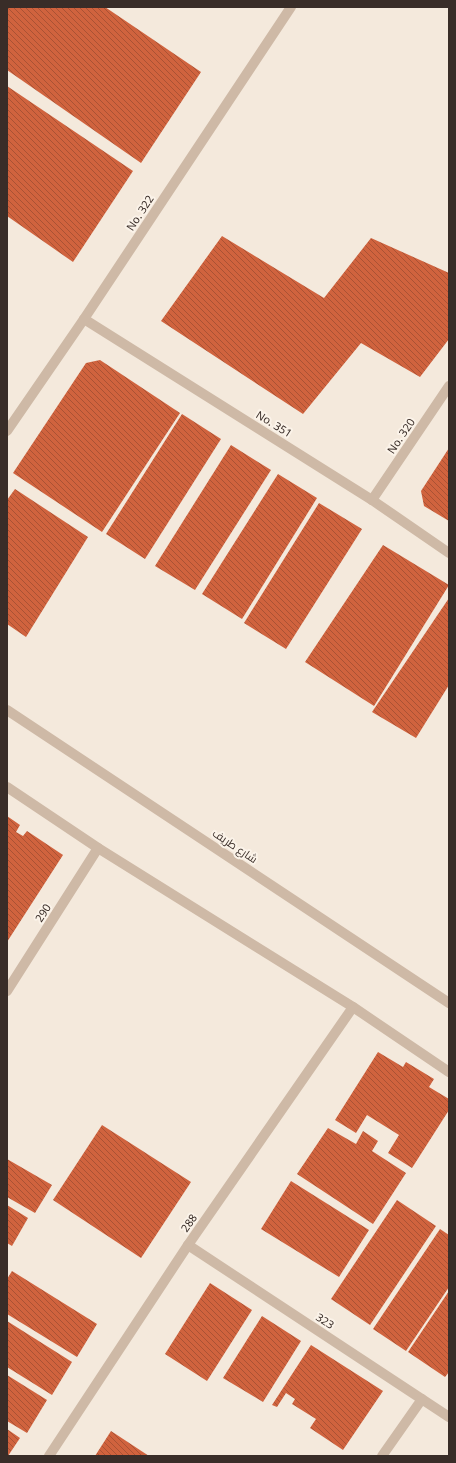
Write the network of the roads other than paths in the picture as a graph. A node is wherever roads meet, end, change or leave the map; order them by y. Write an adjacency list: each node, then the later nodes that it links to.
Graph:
1 (291, 7): 2 (street, No. 322)
2 (84, 319): 4 (street, No. 322); 5 (street, No. 351)
3 (449, 386): 5 (street, No. 320)
4 (7, 431)
5 (372, 500): 6 (street, No. 351)
6 (449, 553)
7 (7, 710): 11 (street, شارع طريف)
8 (7, 787): 9 (street)
9 (98, 848): 10 (street, 290); 12 (street)
10 (7, 991)
11 (449, 1003)
12 (353, 1007): 13 (street); 14 (street, 288)
13 (449, 1072)
14 (188, 1245): 15 (street, 323); 17 (street, 288)
15 (422, 1399): 16 (street, 323); 18 (street)
16 (449, 1417)
17 (49, 1456)
18 (382, 1456)

